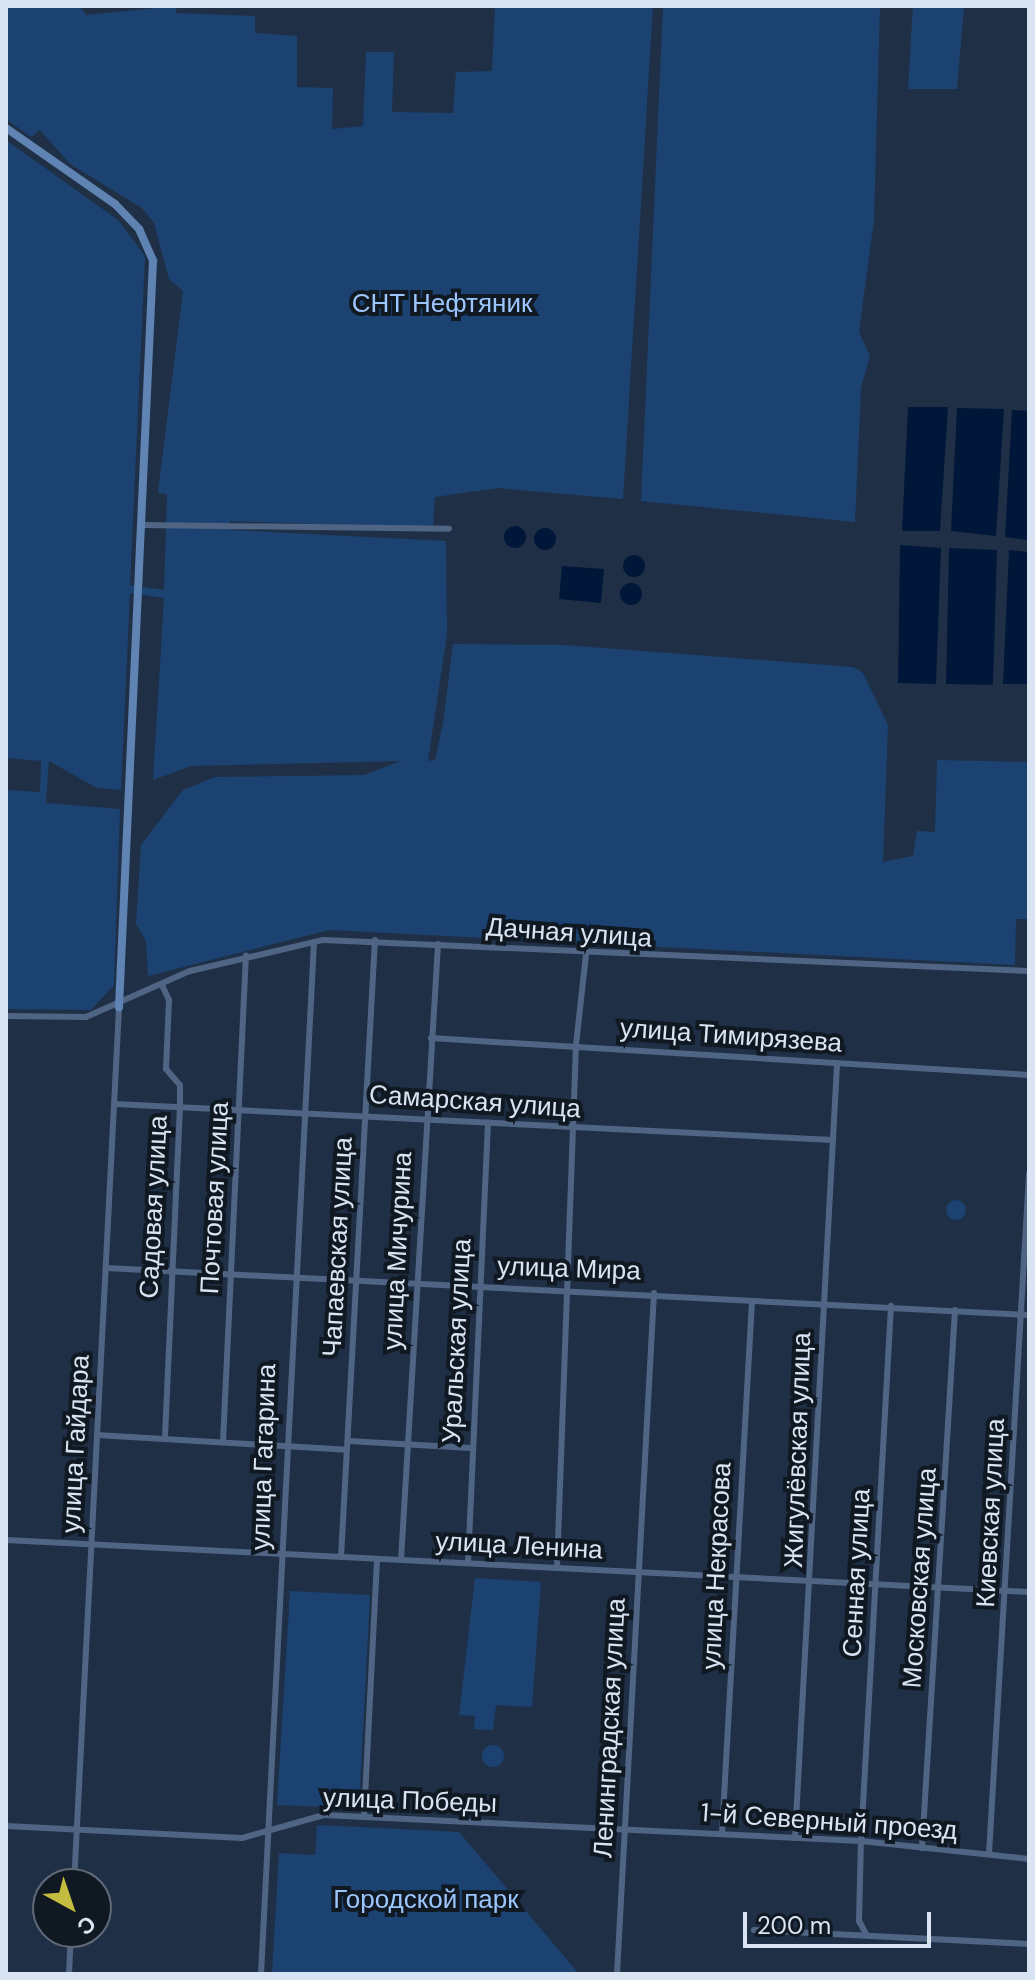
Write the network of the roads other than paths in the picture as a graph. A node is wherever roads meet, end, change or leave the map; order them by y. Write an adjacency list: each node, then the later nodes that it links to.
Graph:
1 (6, 128): 2 (street)
2 (143, 525): 3 (street); 11 (street)
3 (449, 529)
4 (375, 940): 5 (street, Дачная улица); 6 (street, Дачная улица); 21 (street, Чапаевская улица)
5 (314, 942): 8 (street, Дачная улица); 20 (street, улица Гагарина)
6 (438, 944): 7 (street, Дачная улица); 13 (street, улица Мичурина)
7 (586, 955): 9 (street, Дачная улица); 14 (street)
8 (246, 956): 10 (street, Дачная улица); 19 (street, Почтовая улица)
9 (1029, 971)
10 (162, 985): 11 (street, Дачная улица); 18 (street, Садовая улица)
11 (119, 1007): 12 (street, Дачная улица); 17 (street, улица Гайдара)
12 (6, 1016)
13 (431, 1038): 14 (street, улица Тимирязева); 22 (street, улица Мичурина)
14 (576, 1045): 15 (street, улица Тимирязева); 24 (street)
15 (837, 1064): 16 (street, улица Тимирязева); 25 (street, Жигулёвская улица)
16 (1029, 1075)
17 (115, 1104): 18 (street, Самарская улица); 27 (street, улица Гайдара)
18 (180, 1106): 19 (street, Самарская улица); 28 (street, Садовая улица)
19 (239, 1108): 20 (street, Самарская улица); 29 (street, Почтовая улица)
20 (301, 1111): 21 (street, Самарская улица); 30 (street, улица Гагарина)
21 (364, 1115): 22 (street, Самарская улица); 31 (street, Чапаевская улица)
22 (426, 1117): 23 (street, Самарская улица); 32 (street, улица Мичурина)
23 (488, 1122): 24 (street, Самарская улица); 33 (street, Уральская улица)
24 (576, 1129): 25 (street, Самарская улица); 34 (street)
25 (833, 1140): 37 (street, Жигулёвская улица)
26 (1029, 1174): 40 (street, Киевская улица)
27 (106, 1268): 28 (street, улица Мира); 42 (street, улица Гайдара)
28 (170, 1271): 29 (street, улица Мира); 43 (street, Садовая улица)
29 (231, 1274): 30 (street, улица Мира); 45 (street, Почтовая улица)
30 (293, 1277): 31 (street, улица Мира); 47 (street, улица Гагарина)
31 (357, 1280): 32 (street, улица Мира); 44 (street, Чапаевская улица)
32 (419, 1284): 33 (street, улица Мира); 46 (street, улица Мичурина)
33 (480, 1286): 34 (street, улица Мира); 48 (street, Уральская улица)
34 (570, 1290): 35 (street, улица Мира); 57 (street)
35 (654, 1293): 36 (street, улица Мира); 58 (street, Ленинградская улица)
36 (752, 1302): 37 (street, улица Мира); 59 (street, улица Некрасова)
37 (823, 1303): 38 (street, улица Мира); 60 (street, Жигулёвская улица)
38 (891, 1306): 39 (street, улица Мира); 61 (street, Сенная улица)
39 (955, 1310): 40 (street, улица Мира); 62 (street, Московская улица)
40 (1021, 1314): 41 (street, улица Мира); 63 (street, Киевская улица)
41 (1029, 1315)
42 (97, 1435): 43 (street); 51 (street, улица Гайдара)
43 (165, 1439): 45 (street)
44 (348, 1441): 46 (street); 49 (street, Чапаевская улица)
45 (223, 1442): 47 (street)
46 (405, 1443): 48 (street); 55 (street, улица Мичурина)
47 (284, 1445): 49 (street); 52 (street, улица Гагарина)
48 (471, 1448): 56 (street, Уральская улица)
49 (347, 1450): 53 (street, Чапаевская улица)
50 (6, 1540): 51 (street, улица Ленина)
51 (90, 1544): 52 (street, улица Ленина); 68 (street, улица Гайдара)
52 (280, 1555): 53 (street, улица Ленина); 70 (street, улица Гагарина)
53 (341, 1557): 54 (street, улица Ленина)
54 (377, 1559): 55 (street, улица Ленина); 65 (street)
55 (401, 1560): 56 (street, улица Ленина)
56 (468, 1563): 57 (street, улица Ленина)
57 (557, 1568): 58 (street, улица Ленина)
58 (639, 1572): 59 (street, улица Ленина); 67 (street, Ленинградская улица)
59 (737, 1580): 60 (street, улица Ленина); 69 (street, улица Некрасова)
60 (814, 1582): 61 (street, улица Ленина); 71 (street, Жигулёвская улица)
61 (876, 1585): 62 (street, улица Ленина); 72 (street, Сенная улица)
62 (941, 1588): 63 (street, улица Ленина); 73 (street, Московская улица)
63 (1007, 1591): 64 (street, улица Ленина); 74 (street, Киевская улица)
64 (1029, 1592)
65 (364, 1817): 67 (street, улица Победы); 70 (street, улица Победы)
66 (6, 1826): 68 (street, улица Победы)
67 (625, 1829): 69 (street, 1-й Северный проезд); 83 (street, Ленинградская улица)
68 (77, 1830): 70 (street, улица Победы); 76 (street, улица Гайдара)
69 (722, 1833): 71 (street, 1-й Северный проезд)
70 (268, 1834): 82 (street, улица Гагарина)
71 (795, 1838): 72 (street, 1-й Северный проезд)
72 (861, 1841): 73 (street, 1-й Северный проезд); 78 (street, Сенная улица)
73 (922, 1848): 74 (street, 1-й Северный проезд)
74 (989, 1854): 75 (street, 1-й Северный проезд)
75 (1029, 1859)
76 (75, 1868)
77 (754, 1930): 78 (street)
78 (866, 1934): 79 (street)
79 (1029, 1944)
80 (70, 1948): 81 (street)
81 (69, 1974)
82 (261, 1974)
83 (617, 1974)

